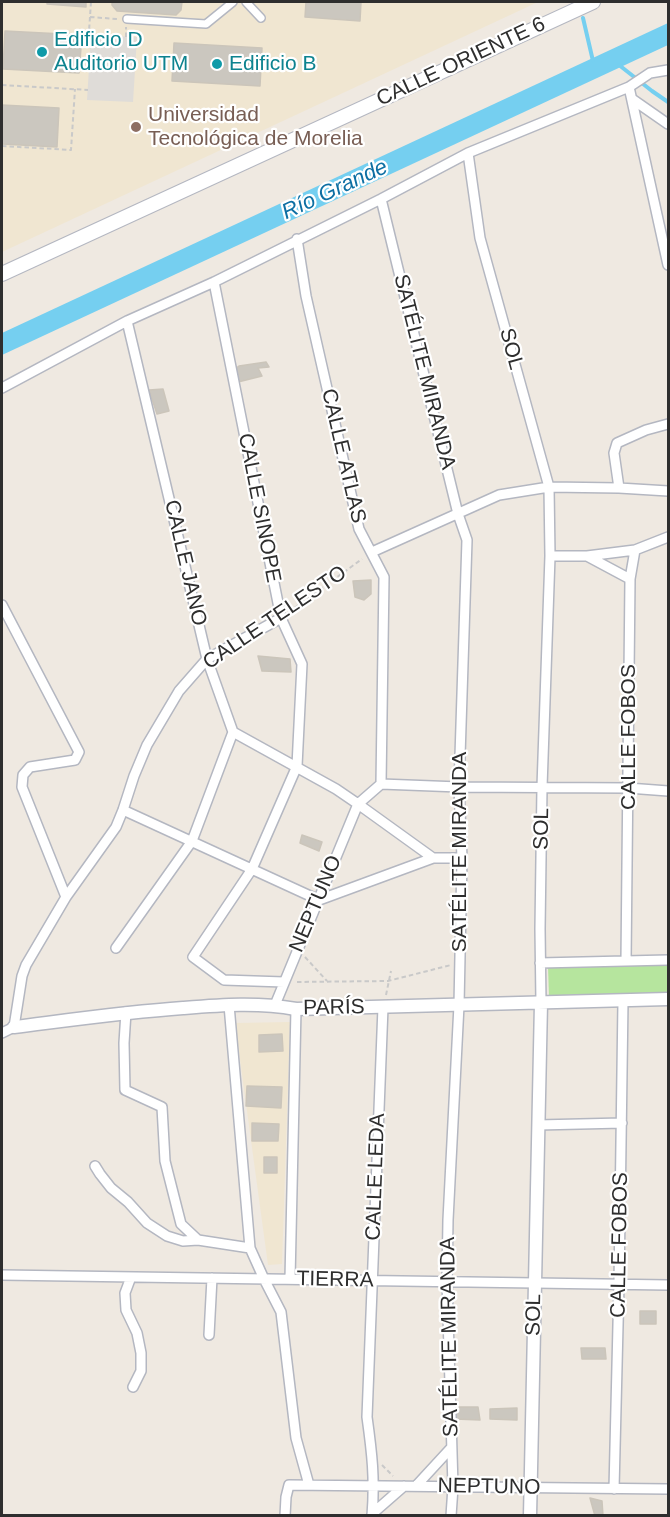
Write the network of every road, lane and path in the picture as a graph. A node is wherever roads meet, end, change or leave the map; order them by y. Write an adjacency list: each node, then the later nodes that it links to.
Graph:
1 (91, 2): 5 (path)
2 (233, 2): 7 (street)
3 (246, 2): 6 (street)
4 (593, 2): 21 (main road, CALLE ORIENTE 6)
5 (90, 17): 7 (path); 8 (path)
6 (261, 18)
7 (127, 19)
8 (94, 35)
9 (669, 70): 11 (street)
10 (2, 85): 12 (path)
11 (631, 85): 14 (street); 17 (street)
12 (75, 89): 13 (path); 16 (path)
13 (88, 90)
14 (632, 99): 15 (street); 20 (street)
15 (669, 124)
16 (2, 146)
17 (468, 153): 18 (street); 26 (street, SOL)
18 (381, 199): 19 (street); 29 (street, SATÉLITE MIRANDA)
19 (297, 239): 22 (street); 32 (street, CALLE ATLAS)
20 (669, 265)
21 (2, 274)
22 (214, 282): 23 (street); 37 (street, CALLE SINOPE)
23 (127, 321): 24 (street); 38 (street, CALLE JANO)
24 (2, 388)
25 (669, 424): 27 (street)
26 (549, 487): 27 (street); 29 (street); 33 (street, SOL)
27 (619, 488): 28 (street)
28 (669, 491)
29 (458, 514): 32 (street); 43 (street, SATÉLITE MIRANDA)
30 (669, 537): 31 (street)
31 (635, 550): 34 (street); 35 (street, CALLE FOBOS)
32 (372, 552): 37 (path, CALLE TELESTO); 41 (street, CALLE ATLAS)
33 (550, 556): 34 (street); 42 (street, SOL)
34 (587, 556): 35 (street)
35 (630, 579): 44 (street, CALLE FOBOS)
36 (2, 605): 52 (street)
37 (281, 618): 38 (street, CALLE TELESTO); 40 (street, CALLE SINOPE)
38 (207, 658): 39 (street, CALLE JANO); 47 (street, CALLE TELESTO)
39 (233, 732): 40 (street); 48 (street)
40 (297, 766): 46 (street); 51 (street, CALLE SINOPE)
41 (381, 784): 43 (street); 46 (street)
42 (542, 787): 43 (street); 44 (street); 59 (street, SOL)
43 (459, 788): 50 (street, SATÉLITE MIRANDA)
44 (628, 788): 45 (street); 57 (street, CALLE FOBOS)
45 (669, 791)
46 (358, 804): 49 (street); 53 (street, NEPTUNO)
47 (123, 810): 48 (street); 52 (street, CALLE TELESTO)
48 (192, 841): 51 (street); 54 (street)
49 (433, 858): 50 (street); 53 (street)
50 (462, 858): 58 (street, SATÉLITE MIRANDA)
51 (252, 869): 53 (street); 63 (street, CALLE SINOPE)
52 (66, 897): 73 (street, CALLE TELESTO)
53 (319, 900): 55 (street, NEPTUNO)
54 (116, 948)
55 (298, 949): 61 (path); 63 (street, NEPTUNO)
56 (669, 960): 57 (street)
57 (626, 961): 59 (street)
58 (459, 963): 62 (path); 69 (street, SATÉLITE MIRANDA)
59 (540, 963): 66 (street, SOL)
60 (391, 971): 62 (path)
61 (327, 981): 62 (path); 63 (path)
62 (388, 981): 70 (path)
63 (284, 982): 68 (street, NEPTUNO)
64 (669, 999): 65 (street, PARÍS)
65 (622, 1001): 66 (street, PARÍS); 75 (street, CALLE FOBOS)
66 (541, 1003): 69 (street, PARÍS); 76 (street, SOL)
67 (229, 1005): 68 (street, PARÍS); 72 (street, PARÍS); 79 (street)
68 (274, 1005): 71 (street, PARÍS)
69 (459, 1005): 70 (street, PARÍS); 86 (street, SATÉLITE MIRANDA)
70 (383, 1007): 71 (street, PARÍS); 85 (street, CALLE LEDA)
71 (296, 1009): 84 (street)
72 (126, 1012): 73 (street, PARÍS); 78 (street)
73 (14, 1027): 74 (street, PARÍS)
74 (2, 1033)
75 (622, 1123): 76 (street); 88 (street, CALLE FOBOS)
76 (538, 1125): 87 (street, SOL)
77 (96, 1166): 78 (street)
78 (198, 1240): 79 (street)
79 (250, 1248): 83 (street)
80 (2, 1275): 81 (street, TIERRA)
81 (131, 1277): 82 (street, TIERRA); 91 (street)
82 (212, 1278): 83 (street, TIERRA); 90 (street)
83 (264, 1279): 84 (street, TIERRA); 94 (street)
84 (290, 1279): 85 (street, TIERRA)
85 (372, 1280): 86 (street, TIERRA); 93 (street, CALLE LEDA)
86 (447, 1281): 87 (street, TIERRA); 92 (street, SATÉLITE MIRANDA)
87 (535, 1283): 88 (street, TIERRA); 99 (street, SOL)
88 (620, 1284): 89 (street, TIERRA); 100 (street, CALLE FOBOS)
89 (669, 1285)
90 (209, 1335)
91 (133, 1387)
92 (451, 1448): 97 (street); 98 (street, SATÉLITE MIRANDA)
93 (372, 1455): 95 (street, CALLE LEDA); 96 (path)
94 (309, 1485): 95 (street, NEPTUNO); 102 (street, NEPTUNO)
95 (374, 1486): 96 (street, NEPTUNO); 103 (street, CALLE LEDA)
96 (404, 1486): 97 (street, NEPTUNO); 103 (street)
97 (416, 1486): 98 (street, NEPTUNO)
98 (453, 1487): 99 (street, NEPTUNO); 104 (street, SATÉLITE MIRANDA)
99 (531, 1488): 100 (street, NEPTUNO); 105 (street, SOL)
100 (614, 1489): 101 (street, NEPTUNO)
101 (669, 1489)
102 (285, 1515)
103 (372, 1515)
104 (451, 1515)
105 (530, 1515)

